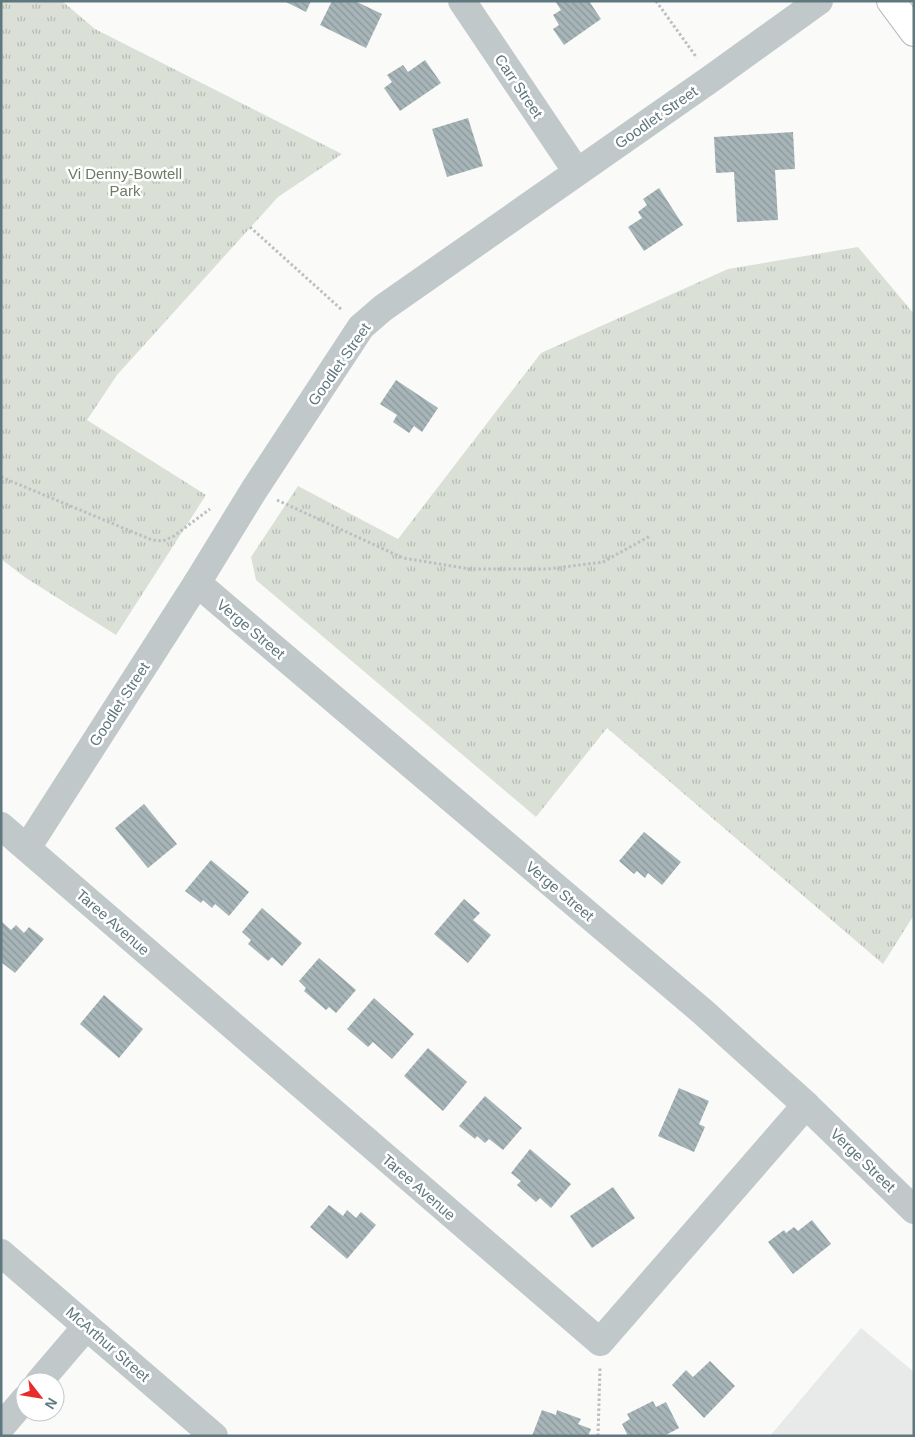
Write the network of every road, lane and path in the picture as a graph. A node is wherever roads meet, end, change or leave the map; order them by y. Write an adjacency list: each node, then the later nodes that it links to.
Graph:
1 (462, 1): 7 (street, Carr Street)
2 (656, 1): 6 (path)
3 (820, 1): 6 (street, Goodlet Street)
4 (891, 1): 5 (main road)
5 (914, 32)
6 (712, 78): 7 (street, Goodlet Street)
7 (577, 172): 9 (street, Goodlet Street)
8 (250, 227): 9 (path)
9 (361, 328): 11 (street, Goodlet Street)
10 (1, 477): 12 (path)
11 (254, 490): 12 (street, Goodlet Street); 13 (path)
12 (238, 515): 14 (street, Goodlet Street)
13 (650, 536)
14 (197, 583): 16 (street, Goodlet Street); 17 (street, Verge Street)
15 (1, 826): 16 (street, Taree Avenue)
16 (27, 848): 21 (street, Taree Avenue)
17 (806, 1105): 18 (street, Verge Street); 21 (street)
18 (914, 1210)
19 (1, 1253): 20 (street, McArthur Street)
20 (86, 1326): 22 (street); 25 (street, McArthur Street)
21 (600, 1342): 26 (path)
22 (47, 1372)
23 (15, 1411): 24 (street)
24 (1, 1427)
25 (214, 1436)
26 (598, 1436)

